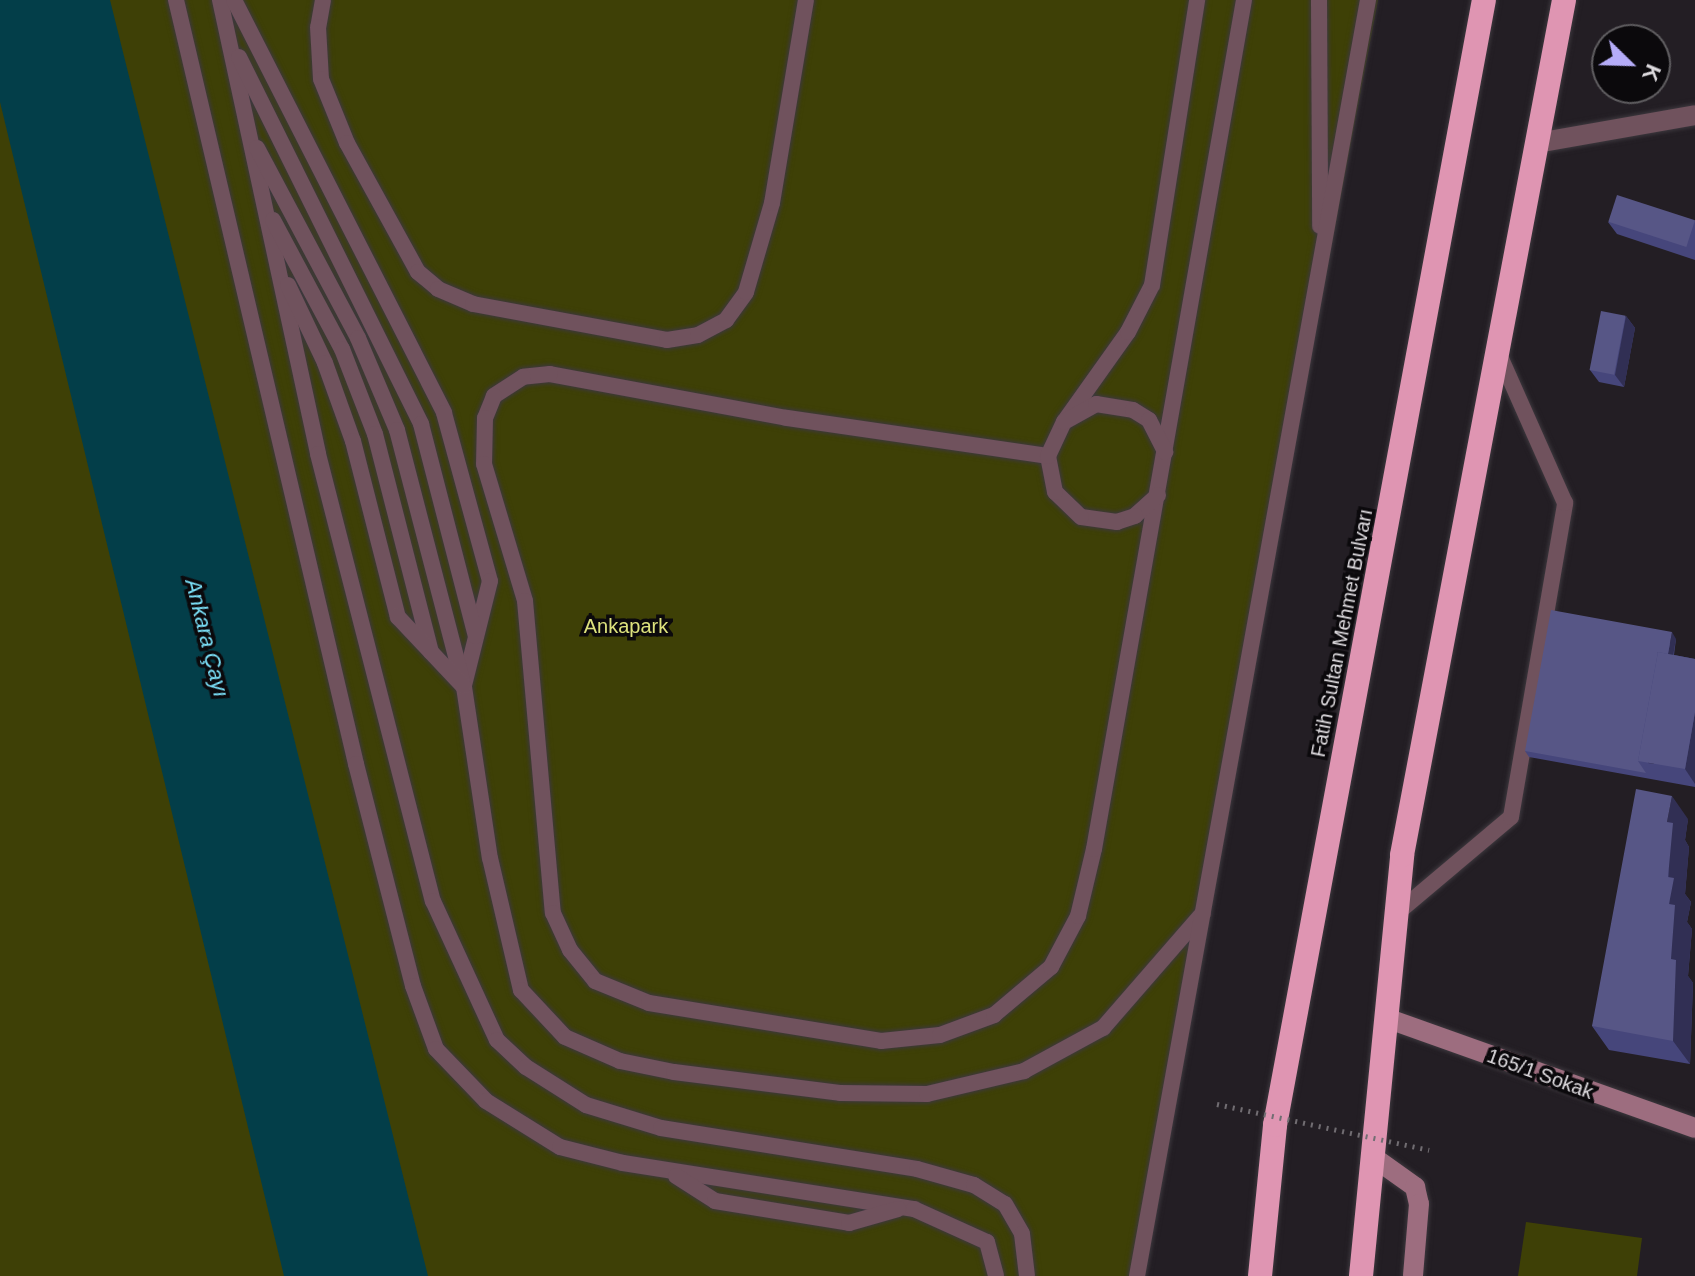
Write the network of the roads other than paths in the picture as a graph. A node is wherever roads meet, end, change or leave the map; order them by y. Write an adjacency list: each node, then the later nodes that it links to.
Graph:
1 (176, 0): 32 (lane)
2 (220, 0): 12 (lane)
3 (234, 0): 24 (lane)
4 (323, 0): 5 (lane)
5 (806, 0)
6 (1197, 0): 20 (lane)
7 (1244, 0): 21 (lane)
8 (1368, 0): 18 (lane)
9 (1484, 0): 37 (highway, Fatih Sultan Mehmet Bulvarı)
10 (1564, 0): 15 (highway)
11 (1322, 2): 18 (lane)
12 (229, 37): 14 (lane); 24 (lane)
13 (1695, 115): 15 (street)
14 (249, 133): 16 (lane); 26 (lane)
15 (1537, 143): 19 (highway)
16 (261, 198): 17 (lane); 25 (lane)
17 (277, 263): 25 (lane); 35 (lane)
18 (1319, 270): 27 (lane)
19 (1497, 351): 28 (highway); 28 (lane)
20 (1064, 422): 21 (lane); 22 (lane)
21 (1166, 455): 23 (lane)
22 (1048, 456): 23 (lane); 23 (lane)
23 (1159, 493)
24 (476, 638): 26 (lane)
25 (431, 652): 26 (lane)
26 (464, 687): 27 (lane)
27 (1203, 913): 36 (lane)
28 (1396, 914): 29 (highway)
29 (1386, 1018): 30 (street, 165/1 Sokak); 31 (highway)
30 (1695, 1128)
31 (1373, 1157): 38 (highway); 39 (street)
32 (668, 1170): 33 (lane); 33 (lane)
33 (903, 1207): 34 (lane)
34 (996, 1276)
35 (1027, 1276)
36 (1137, 1276)
37 (1260, 1276)
38 (1361, 1276)
39 (1413, 1276)

